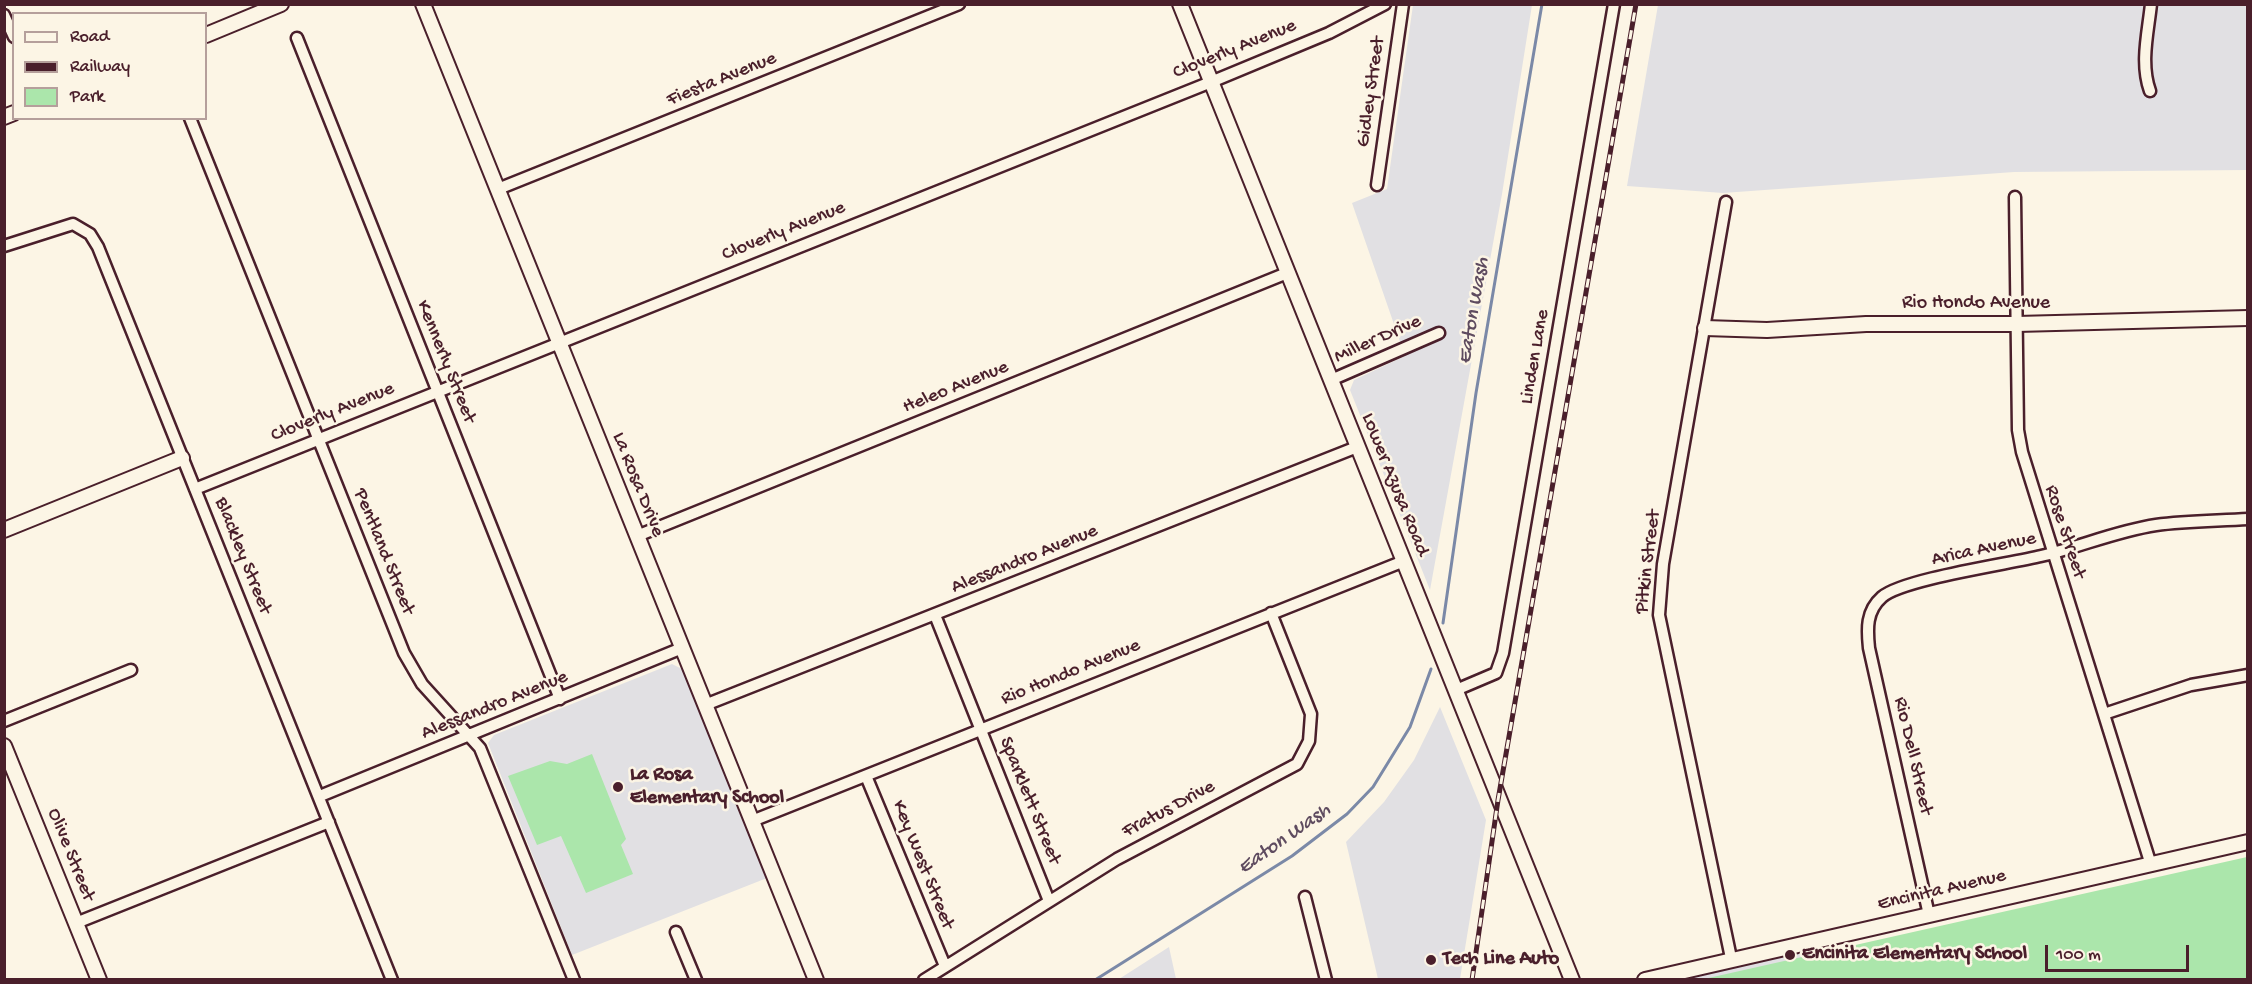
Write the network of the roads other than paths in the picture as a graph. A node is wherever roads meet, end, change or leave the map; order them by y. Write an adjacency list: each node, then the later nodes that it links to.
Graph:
1 (281, 4): 11 (street)
2 (423, 4): 17 (street, La Rosa Drive)
3 (959, 4): 17 (street, Fiesta Avenue)
4 (1180, 4): 13 (street, Lower Azusa Road)
5 (1385, 4): 13 (street, Cloverly Avenue)
6 (1404, 4): 16 (street, Gidley Street)
7 (1614, 4): 44 (street, Linden Lane)
8 (2151, 4): 14 (street)
9 (4, 15): 10 (street)
10 (12, 33)
11 (207, 35)
12 (297, 38): 28 (street, Kennerly Street)
13 (1211, 82): 21 (street, Lower Azusa Road); 26 (street, Cloverly Avenue)
14 (2150, 91)
15 (191, 120): 29 (street, Pentland Street)
16 (1377, 185)
17 (498, 189): 26 (street, La Rosa Drive)
18 (2015, 197): 23 (street, Rose Street)
19 (1726, 202): 24 (street, Pitkin Street)
20 (4, 246): 31 (street, Blackley Street)
21 (1287, 273): 27 (street, Lower Azusa Road); 35 (street, Heleo Avenue)
22 (2247, 318): 23 (street, Rio Hondo Avenue)
23 (2017, 324): 24 (street, Rio Hondo Avenue); 36 (street, Rose Street)
24 (1705, 328): 63 (street, Pitkin Street)
25 (1439, 333): 27 (street, Miller Drive)
26 (558, 343): 28 (street, Cloverly Avenue); 35 (street, La Rosa Drive)
27 (1330, 380): 30 (street, Lower Azusa Road)
28 (437, 392): 29 (street, Cloverly Avenue); 45 (street, Kennerly Street)
29 (318, 440): 32 (street, Cloverly Avenue); 50 (street, Pentland Street)
30 (1358, 447): 37 (street, Lower Azusa Road); 40 (street, Alessandro Avenue)
31 (182, 458): 32 (street, Blackley Street); 34 (street)
32 (195, 489): 53 (street, Blackley Street)
33 (2247, 519): 36 (street, Arica Avenue)
34 (4, 530)
35 (638, 536): 41 (street, La Rosa Drive)
36 (2051, 554): 38 (street, Arica Avenue); 47 (street, Rose Street)
37 (1404, 561): 39 (street, Rio Hondo Avenue); 44 (street, Lower Azusa Road)
38 (1874, 605): 60 (street, Rio Dell Street)
39 (1271, 613): 49 (street, Rio Hondo Avenue); 59 (street, Fratus Drive)
40 (935, 615): 46 (street, Alessandro Avenue); 49 (street, Sparklett Street)
41 (682, 648): 45 (street, Alessandro Avenue); 46 (street, La Rosa Drive)
42 (131, 670): 48 (street)
43 (2247, 675): 47 (street)
44 (1456, 690): 72 (street, Lower Azusa Road)
45 (560, 699): 50 (street, Alessandro Avenue)
46 (705, 705): 54 (street, La Rosa Drive)
47 (2104, 714): 57 (street, Rose Street)
48 (4, 721)
49 (981, 730): 52 (street, Rio Hondo Avenue); 59 (street, Sparklett Street)
50 (470, 735): 53 (street, Alessandro Avenue); 67 (street, Pentland Street)
51 (4, 746): 61 (street, Olive Street)
52 (866, 776): 54 (street, Rio Hondo Avenue); 64 (street, Key West Street)
53 (320, 796): 55 (street, Blackley Street)
54 (752, 821): 69 (street, La Rosa Drive)
55 (329, 822): 61 (street); 66 (street, Blackley Street)
56 (2247, 843): 57 (street, Encinita Avenue)
57 (2151, 865): 60 (street, Encinita Avenue)
58 (1305, 897): 71 (street)
59 (1049, 901): 64 (street, Fratus Drive)
60 (1929, 915): 63 (street, Encinita Avenue)
61 (76, 923): 65 (street, Olive Street)
62 (676, 932): 68 (street)
63 (1731, 958): 73 (street, Encinita Avenue)
64 (945, 966): 70 (street, Fratus Drive)
65 (99, 980)
66 (392, 980)
67 (574, 980)
68 (696, 980)
69 (816, 980)
70 (924, 980)
71 (1326, 980)
72 (1572, 980)
73 (1645, 980)

